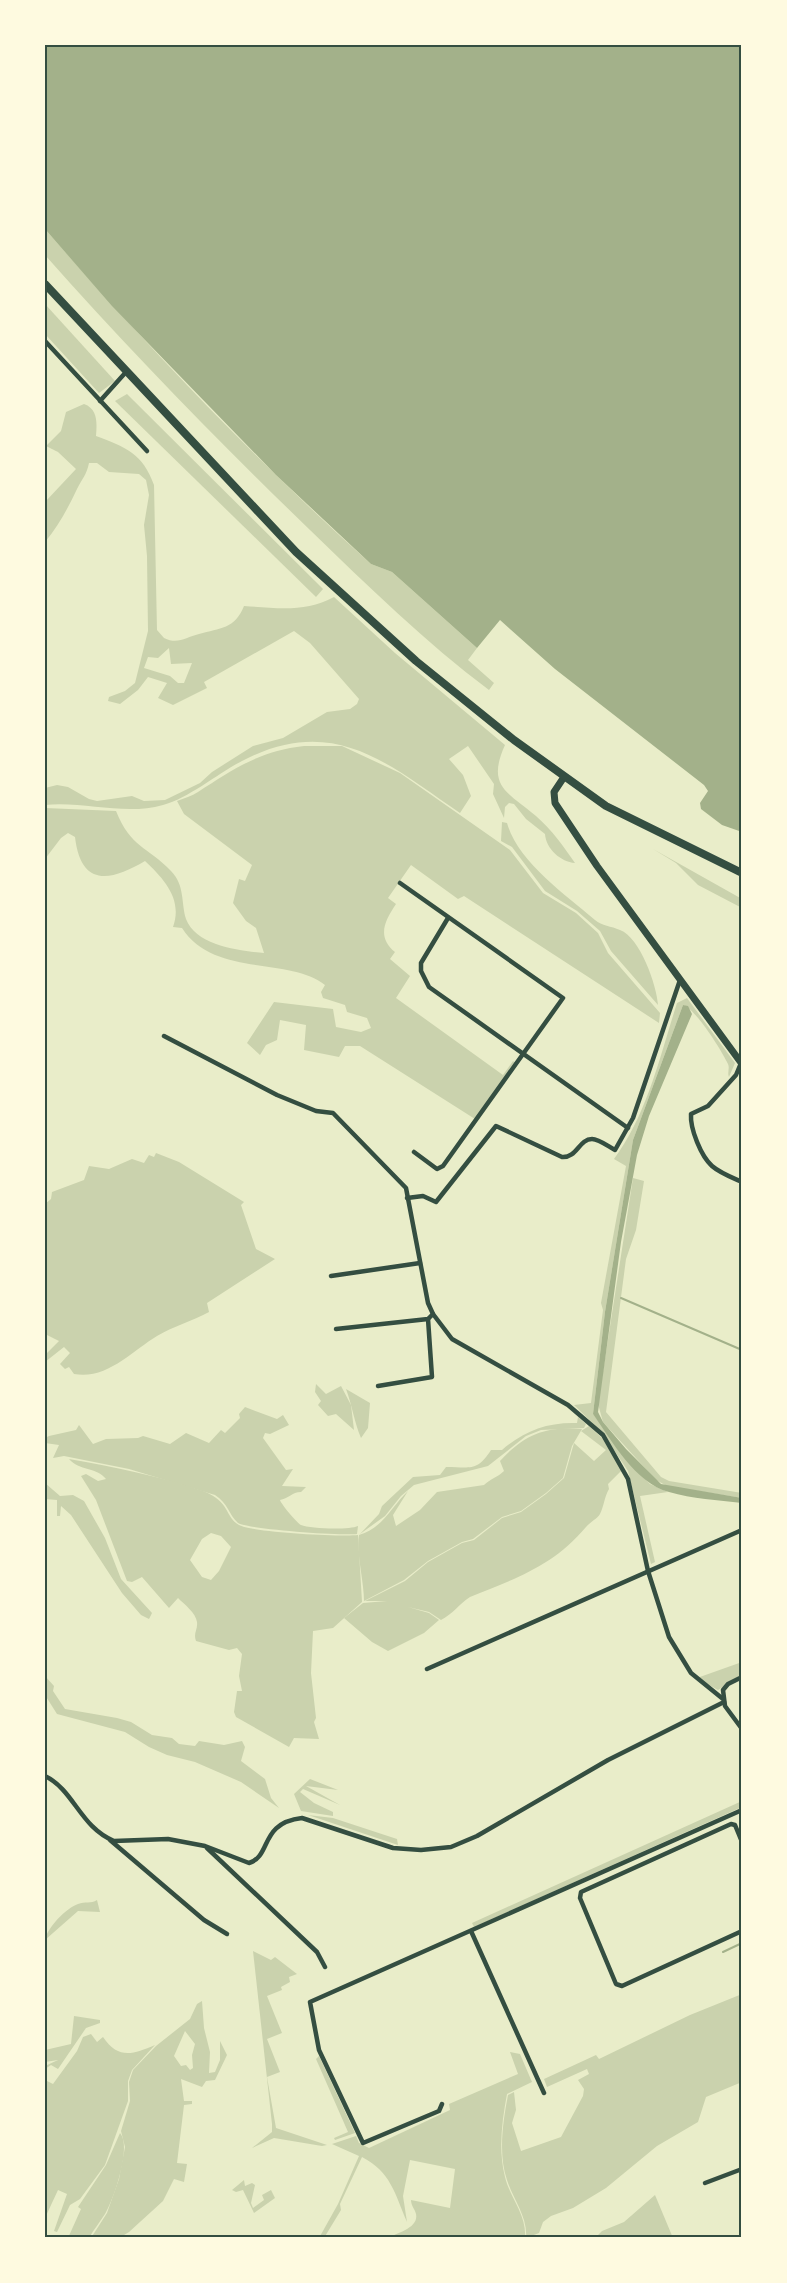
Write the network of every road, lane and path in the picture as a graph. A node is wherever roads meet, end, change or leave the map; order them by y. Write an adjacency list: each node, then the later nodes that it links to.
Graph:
1 (45, 284): 3 (highway)
2 (45, 341): 4 (street)
3 (126, 372): 4 (street); 6 (highway)
4 (100, 400): 5 (street)
5 (147, 451)
6 (564, 777): 7 (highway); 10 (main road)
7 (742, 873)
8 (400, 884): 9 (street)
9 (448, 918): 12 (street); 12 (street)
10 (680, 980): 13 (main road); 14 (street)
11 (164, 1036): 17 (street)
12 (525, 1054): 14 (street); 15 (street)
13 (742, 1064): 16 (street)
14 (628, 1128): 17 (street)
15 (414, 1152)
16 (742, 1182)
17 (407, 1198): 18 (street)
18 (420, 1263): 19 (street); 20 (street)
19 (331, 1276)
20 (434, 1314): 21 (street); 25 (street)
21 (428, 1318): 22 (street); 23 (street)
22 (336, 1329)
23 (378, 1386)
24 (742, 1530): 25 (street)
25 (648, 1571): 26 (street); 28 (street)
26 (427, 1670)
27 (742, 1677): 28 (street)
28 (724, 1701): 29 (street); 34 (street)
29 (742, 1730)
30 (45, 1776): 32 (street)
31 (742, 1810): 35 (street)
32 (107, 1838): 34 (street); 37 (street)
33 (742, 1842): 36 (street)
34 (205, 1846): 38 (street)
35 (471, 1931): 39 (street); 40 (street)
36 (742, 1931)
37 (227, 1934)
38 (325, 1967)
39 (544, 2092)
40 (442, 2104)
41 (742, 2169): 42 (street)
42 (705, 2183)

